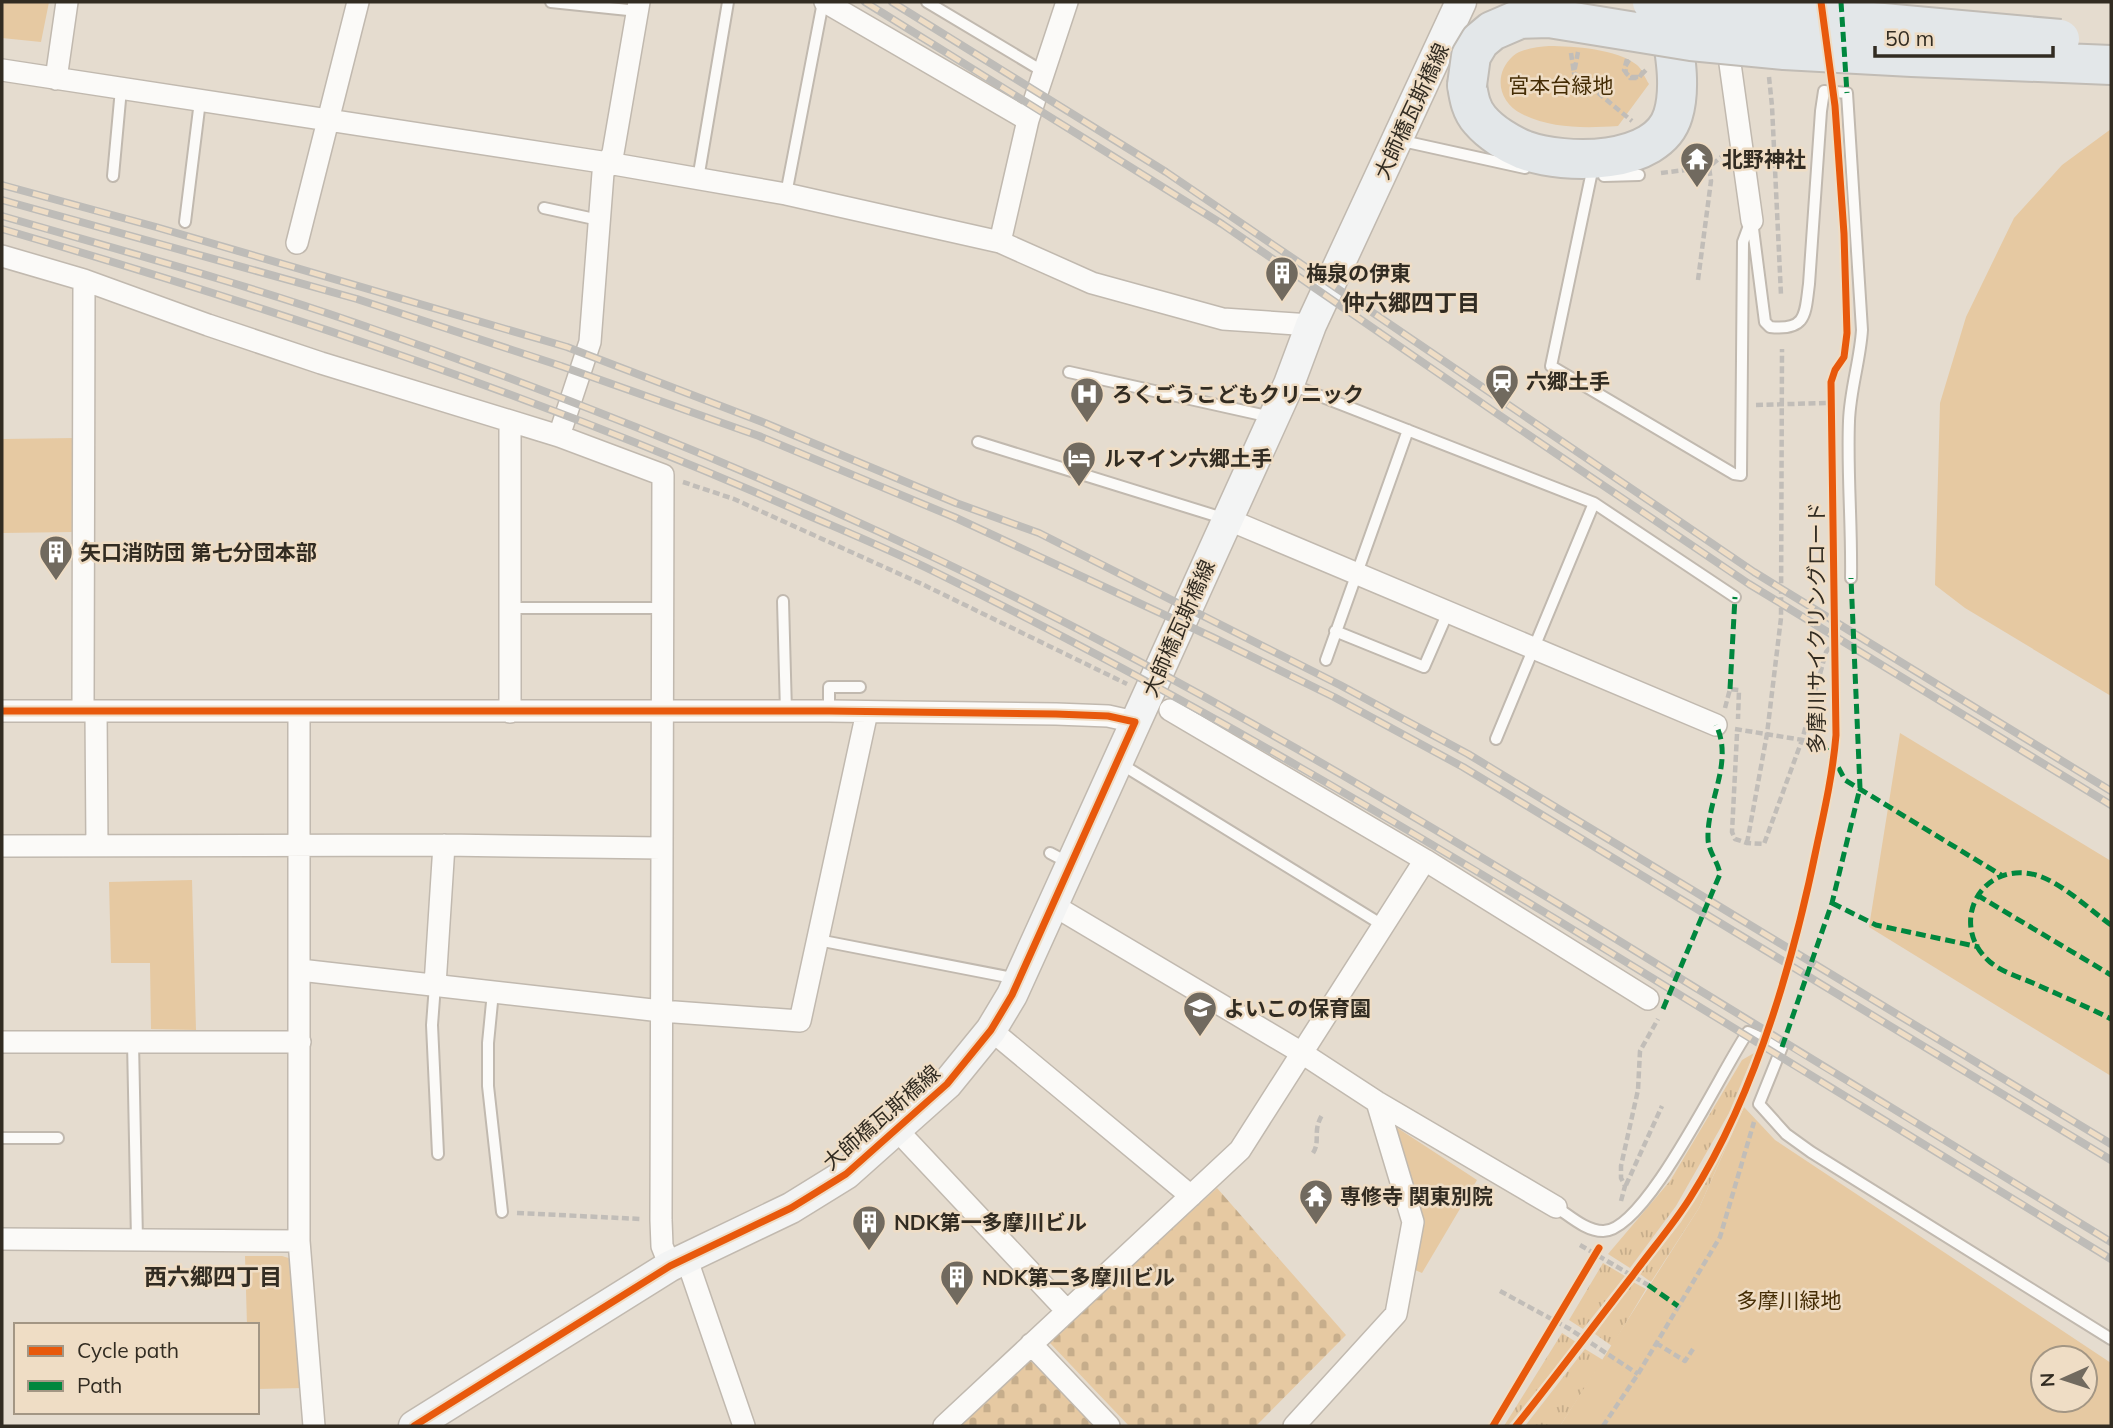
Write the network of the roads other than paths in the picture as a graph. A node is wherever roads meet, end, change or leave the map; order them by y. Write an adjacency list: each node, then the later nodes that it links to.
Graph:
1 (67, 2): 17 (street)
2 (358, 2): 20 (street)
3 (551, 2): 12 (lane)
4 (728, 2): 27 (lane)
5 (824, 2): 21 (street); 28 (lane)
6 (927, 2): 16 (lane)
7 (1067, 2): 16 (street)
8 (1461, 2): 22 (street, 大師橋瓦斯橋線)
9 (1652, 2): 13 (highway, bridge)
10 (1667, 2): 14 (highway, bridge)
11 (1721, 2): 31 (street)
12 (638, 6): 23 (street)
13 (2111, 45)
14 (2111, 65)
15 (2, 71): 17 (street)
16 (1044, 72): 21 (street)
17 (56, 79): 18 (street)
18 (121, 89): 19 (street); 26 (lane)
19 (200, 100): 20 (street); 32 (lane)
20 (328, 120): 23 (street); 33 (street)
21 (1028, 120): 34 (street)
22 (1398, 140): 24 (lane); 37 (street, 大師橋瓦斯橋線)
23 (608, 163): 27 (street); 30 (street)
24 (1541, 172)
25 (1639, 175): 31 (lane)
26 (113, 176)
27 (698, 179): 28 (street)
28 (786, 194): 34 (street)
29 (544, 208): 30 (lane)
30 (599, 220): 43 (street)
31 (1752, 220): 48 (lane)
32 (186, 222)
33 (297, 243)
34 (1000, 243): 37 (street)
35 (2, 256): 36 (street)
36 (83, 280): 41 (street); 60 (street)
37 (1311, 325): 39 (street, 大師橋瓦斯橋線)
38 (1069, 372): 40 (lane)
39 (1289, 384): 40 (street, 大師橋瓦斯橋線); 42 (lane)
40 (1274, 418): 46 (street, 大師橋瓦斯橋線)
41 (510, 421): 43 (street); 51 (street)
42 (1408, 430): 45 (lane); 47 (lane)
43 (559, 436): 52 (street)
44 (978, 442): 46 (lane)
45 (1594, 503): 49 (lane); 55 (lane)
46 (1227, 519): 47 (street); 67 (street, 大師橋瓦斯橋線)
47 (1355, 573): 53 (street); 54 (lane)
48 (1852, 578)
49 (1735, 597)
50 (783, 601): 64 (lane)
51 (510, 608): 52 (lane); 63 (street)
52 (662, 608): 66 (street)
53 (1448, 612): 54 (lane); 55 (street)
54 (1335, 631): 56 (lane)
55 (1534, 649): 68 (street); 69 (lane)
56 (1326, 660)
57 (860, 687): 61 (lane)
58 (1170, 710): 76 (street)
59 (2, 711): 60 (street)
60 (90, 711): 62 (street); 73 (street)
61 (829, 711): 64 (street); 65 (street)
62 (299, 712): 63 (street); 74 (street)
63 (510, 712): 66 (street)
64 (786, 712): 66 (street)
65 (867, 712): 67 (street); 79 (street)
66 (661, 713): 75 (street)
67 (1135, 722): 70 (street, 大師橋瓦斯橋線)
68 (1716, 725)
69 (1496, 739)
70 (1118, 762): 77 (street, 大師橋瓦斯橋線); 78 (lane)
71 (444, 845): 74 (street); 75 (street); 82 (street)
72 (2, 846): 73 (street)
73 (97, 846): 74 (street)
74 (299, 846): 80 (street)
75 (661, 848): 85 (street)
76 (1425, 860): 78 (street); 84 (street)
77 (1053, 905): 81 (street, 大師橋瓦斯橋線); 90 (street)
78 (1384, 926): 90 (street)
79 (818, 940): 81 (lane); 85 (street)
80 (300, 970): 82 (street); 89 (street)
81 (1019, 979): 86 (street, 大師橋瓦斯橋線)
82 (435, 985): 83 (street); 95 (lane)
83 (493, 992): 85 (street); 98 (lane)
84 (1648, 999)
85 (661, 1010): 102 (street)
86 (991, 1030): 92 (street, 大師橋瓦斯橋線); 96 (street)
87 (2, 1042): 88 (street)
88 (133, 1042): 89 (street); 100 (lane)
89 (300, 1042): 101 (street)
90 (1302, 1053): 91 (street); 96 (street)
91 (1377, 1102): 97 (street); 111 (street)
92 (897, 1130): 102 (street, 大師橋瓦斯橋線); 103 (street)
93 (2, 1138): 94 (lane)
94 (58, 1138)
95 (438, 1154)
96 (1191, 1196): 103 (street)
97 (1556, 1208): 104 (lane)
98 (502, 1213)
99 (2, 1239): 100 (street)
100 (137, 1240): 101 (street)
101 (299, 1241): 106 (street)
102 (678, 1261): 107 (street, 大師橋瓦斯橋線); 108 (street)
103 (1067, 1311): 105 (street)
104 (2111, 1339)
105 (1031, 1344): 109 (street); 110 (street)
106 (314, 1426)
107 (414, 1426)
108 (744, 1426)
109 (944, 1426)
110 (1109, 1426)
111 (1294, 1426)

